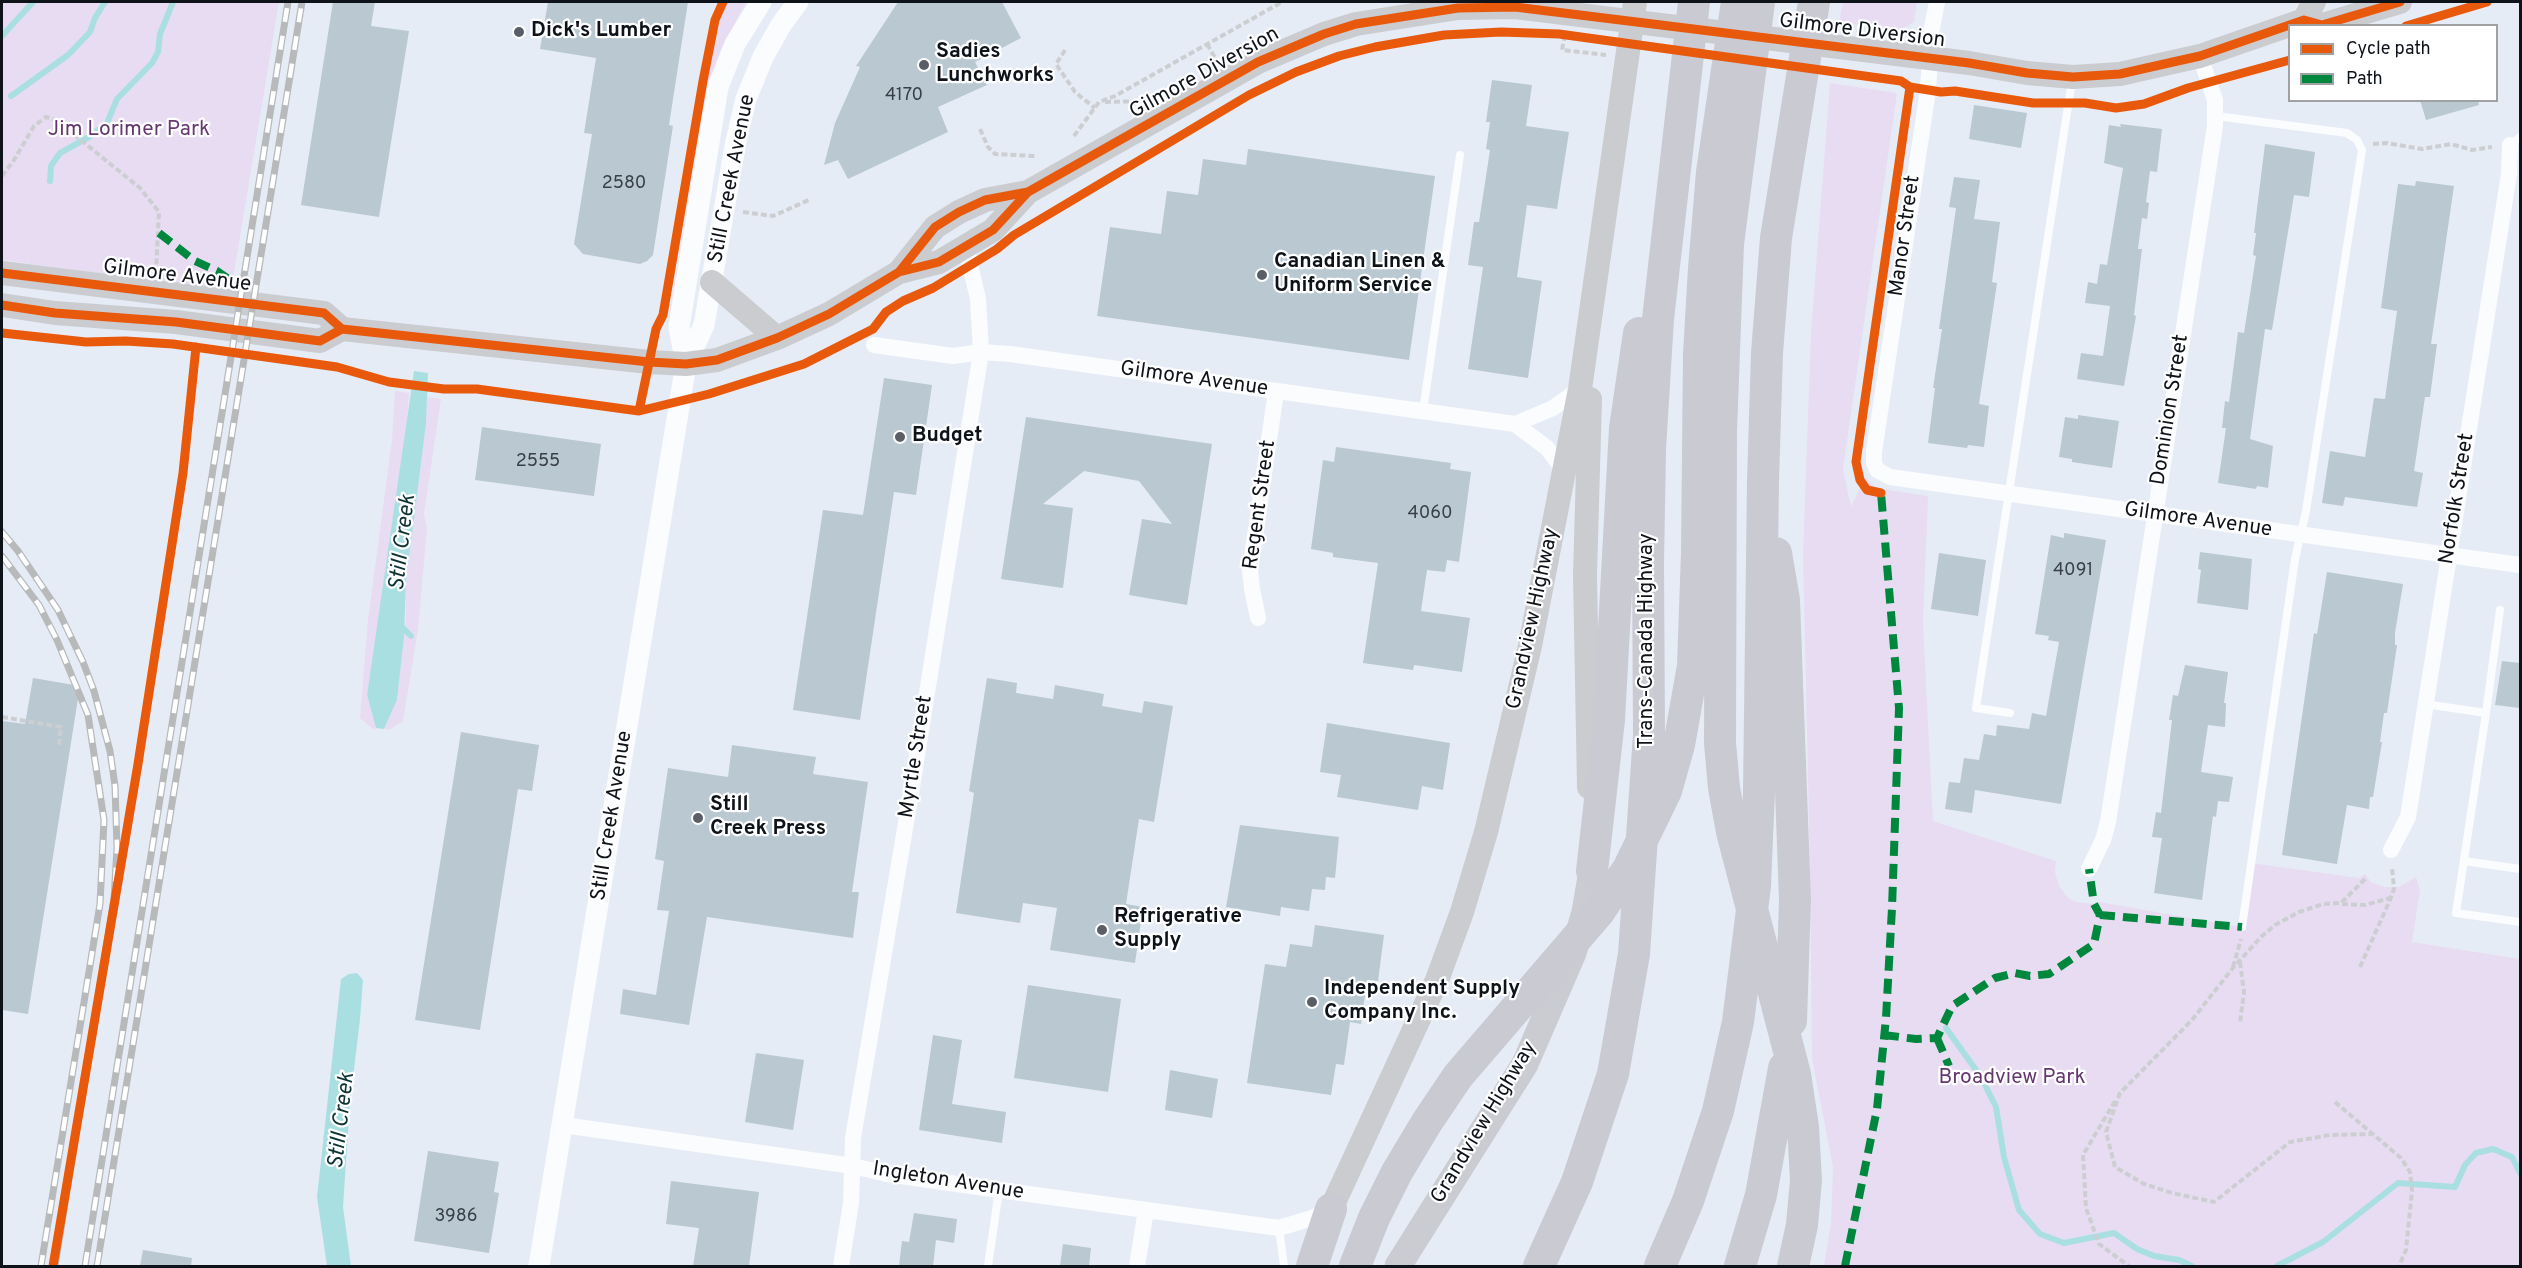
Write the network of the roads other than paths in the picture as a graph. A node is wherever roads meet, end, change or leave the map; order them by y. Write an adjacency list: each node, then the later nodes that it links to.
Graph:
1 (761, 2): 31 (street, Still Creek Avenue)
2 (798, 2): 25 (street, Still Creek Avenue)
3 (1635, 2): 22 (main road, Grandview Highway)
4 (1694, 2): 16 (highway, Trans-Canada Highway)
5 (1737, 2): 68 (highway)
6 (1759, 2): 73 (highway)
7 (1814, 2): 38 (highway)
8 (1937, 2): 14 (street, Manor Street)
9 (2400, 2): 12 (main road, Gilmore Diversion)
10 (2309, 11): 11 (main road, Gilmore Diversion); 13 (main road, Gilmore Diversion)
11 (2321, 24)
12 (2325, 24)
13 (2200, 56): 15 (main road, Gilmore Diversion); 17 (street, Dominion Street)
14 (1931, 59): 15 (main road, Gilmore Diversion); 20 (main road, Gilmore Diversion); 37 (street, Manor Street)
15 (2073, 76): 39 (lane)
16 (1681, 105): 53 (highway); 70 (highway, Trans-Canada Highway)
17 (2216, 116): 40 (street, Dominion Street); 41 (lane)
18 (2515, 141): 42 (street, Norfolk Street)
19 (1460, 156): 34 (lane)
20 (1029, 192): 21 (main road, Gilmore Diversion); 23 (main road, Gilmore Diversion)
21 (966, 247): 23 (main road, Gilmore Diversion); 30 (street, Myrtle Street)
22 (1599, 265): 32 (main road, Grandview Highway); 53 (main road)
23 (899, 272): 28 (main road, Gilmore Diversion)
24 (2, 273): 27 (main road, Gilmore Avenue)
25 (712, 282): 28 (main road); 31 (street, Still Creek Avenue)
26 (2, 305): 27 (main road, Gilmore Avenue)
27 (342, 329): 31 (main road, Gilmore Avenue)
28 (777, 338): 31 (main road, Gilmore Diversion)
29 (874, 345): 30 (street, Gilmore Avenue)
30 (981, 352): 33 (street, Gilmore Avenue); 57 (street, Myrtle Street)
31 (686, 364): 56 (street, Still Creek Avenue)
32 (1580, 389): 35 (street); 36 (main road, Grandview Highway)
33 (1276, 392): 34 (street, Gilmore Avenue); 45 (street, Regent Street)
34 (1423, 411): 35 (street, Gilmore Avenue)
35 (1515, 424): 36 (street, Gilmore Avenue)
36 (1564, 470): 59 (main road, Grandview Highway)
37 (1877, 470): 39 (street, Gilmore Avenue)
38 (1763, 481): 71 (highway); 72 (highway)
39 (2009, 495): 40 (street, Gilmore Avenue); 47 (lane)
40 (2154, 514): 41 (street, Gilmore Avenue); 51 (street, Dominion Street)
41 (2300, 535): 42 (street, Gilmore Avenue); 55 (lane)
42 (2449, 554): 43 (street, Gilmore Avenue); 46 (street, Norfolk Street)
43 (2520, 565)
44 (2500, 610): 48 (lane)
45 (1258, 618)
46 (2425, 704): 48 (lane); 49 (street, Norfolk Street)
47 (2010, 713)
48 (2486, 713): 50 (lane)
49 (2391, 850)
50 (2464, 861): 52 (lane); 54 (lane)
51 (2089, 869)
52 (2520, 869)
53 (1592, 871): 69 (main road, Grandview Highway)
54 (2520, 922)
55 (2242, 927)
56 (563, 1125): 57 (street, Ingleton Avenue); 62 (street, Still Creek Avenue)
57 (853, 1167): 58 (street, Ingleton Avenue); 63 (street, Myrtle Street)
58 (999, 1190): 60 (street, Ingleton Avenue); 64 (lane)
59 (1331, 1209): 61 (street, Ingleton Avenue); 67 (highway)
60 (1146, 1210): 61 (street, Ingleton Avenue); 65 (street)
61 (1279, 1228): 66 (lane)
62 (539, 1266)
63 (841, 1266)
64 (987, 1266)
65 (1137, 1266)
66 (1284, 1266)
67 (1312, 1266)
68 (1355, 1266)
69 (1398, 1266)
70 (1539, 1266)
71 (1660, 1266)
72 (1740, 1266)
73 (1793, 1266)

